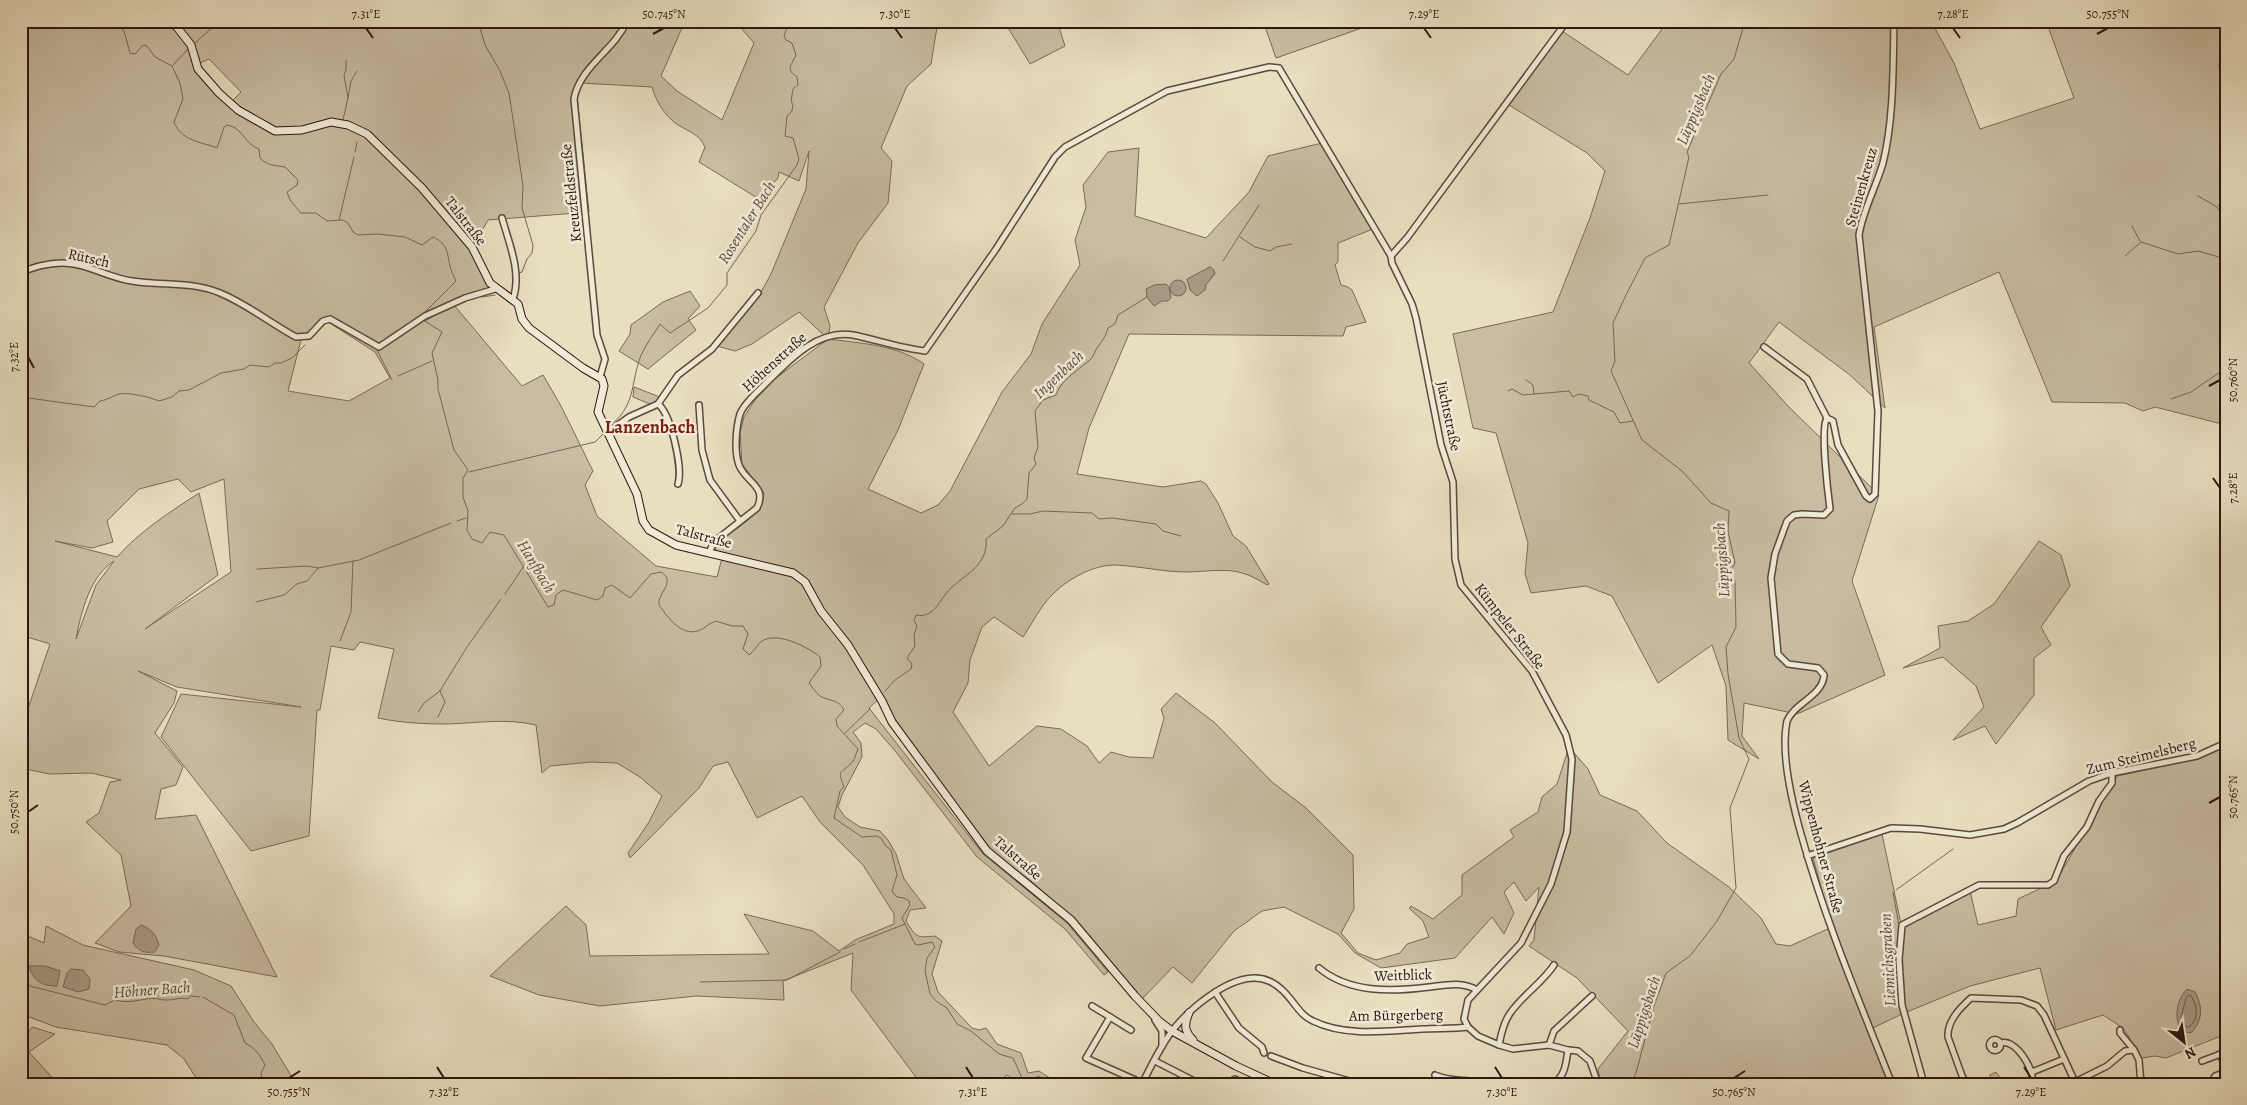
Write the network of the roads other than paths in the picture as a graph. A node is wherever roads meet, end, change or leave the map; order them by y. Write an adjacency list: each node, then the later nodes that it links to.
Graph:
1 (172, 21): 8 (main road, Talstraße)
2 (627, 21): 13 (street, Kreuzfeldstraße)
3 (1567, 21): 6 (street)
4 (1894, 21): 16 (street, Steinenkreuz)
5 (502, 218): 10 (street)
6 (1391, 256): 11 (street, Jüchtstraße); 21 (street, Jüchtstraße)
7 (21, 272): 8 (street, Rütsch)
8 (496, 289): 10 (main road, Talstraße)
9 (758, 293): 14 (street)
10 (513, 299): 13 (main road)
11 (818, 339): 19 (street, Höhenstraße)
12 (1764, 347): 16 (street)
13 (600, 377): 17 (main road, Talstraße)
14 (658, 404): 17 (street); 18 (street)
15 (699, 405): 19 (street)
16 (1827, 418): 24 (street, Wippenhohner Straße)
17 (608, 432): 20 (main road, Talstraße)
18 (678, 484)
19 (740, 521): 20 (street, Höhenstraße)
20 (709, 552): 33 (main road, Talstraße)
21 (1461, 585): 28 (street, Kümpeler Straße)
22 (2226, 743): 23 (street, Zum Steimelsberg)
23 (2112, 774): 24 (street, Zum Steimelsberg); 70 (street)
24 (1807, 856): 69 (street, Wippenhohner Straße)
25 (1554, 965): 45 (street)
26 (1319, 968): 27 (street, Weitblick)
27 (1464, 986): 28 (street, Weitblick); 30 (street)
28 (1478, 990): 30 (street, Kümpeler Straße)
29 (1215, 992): 34 (street, Am Bürgerberg); 38 (street, Am Bürgerberg); 49 (street)
30 (1472, 996): 36 (street, Kümpeler Straße)
31 (1592, 996): 43 (street)
32 (1092, 1006): 35 (street)
33 (1147, 1009): 41 (main road, Talstraße); 46 (street)
34 (1189, 1013): 41 (street, Am Bürgerberg); 44 (main road)
35 (1110, 1017): 39 (street); 60 (street)
36 (1464, 1019): 37 (street); 38 (street, Am Bürgerberg)
37 (1468, 1027): 38 (street, Am Bürgerberg); 45 (street)
38 (1452, 1028)
39 (1131, 1030)
40 (2120, 1030): 48 (street)
41 (1172, 1031): 44 (main road, Talstraße); 46 (street, Am Bürgerberg)
42 (2000, 1043): 56 (street)
43 (1549, 1044): 45 (street); 47 (street)
44 (1198, 1045): 64 (main road, Talstraße)
45 (1499, 1045)
46 (1161, 1049): 53 (street, Am Bürgerberg)
47 (1568, 1050): 67 (street); 68 (street)
48 (2134, 1050): 59 (street); 73 (street)
49 (1264, 1053)
50 (2223, 1053): 54 (street); 55 (street)
51 (1271, 1056): 65 (street)
52 (2064, 1059): 56 (street); 58 (street); 59 (street)
53 (1155, 1060): 60 (street, Am Bürgerberg); 61 (street)
54 (2202, 1061)
55 (2226, 1070): 74 (street)
56 (2032, 1072): 72 (street)
57 (1435, 1075): 66 (street)
58 (1965, 1081): 71 (street)
59 (2075, 1083)
60 (1142, 1084)
61 (1200, 1084)
62 (1226, 1084): 63 (street)
63 (1243, 1084)
64 (1274, 1084)
65 (1360, 1084)
66 (1486, 1084)
67 (1552, 1084)
68 (1598, 1084)
69 (1892, 1084)
70 (1924, 1084)
71 (1951, 1084)
72 (2031, 1084)
73 (2141, 1084)
74 (2215, 1084)

